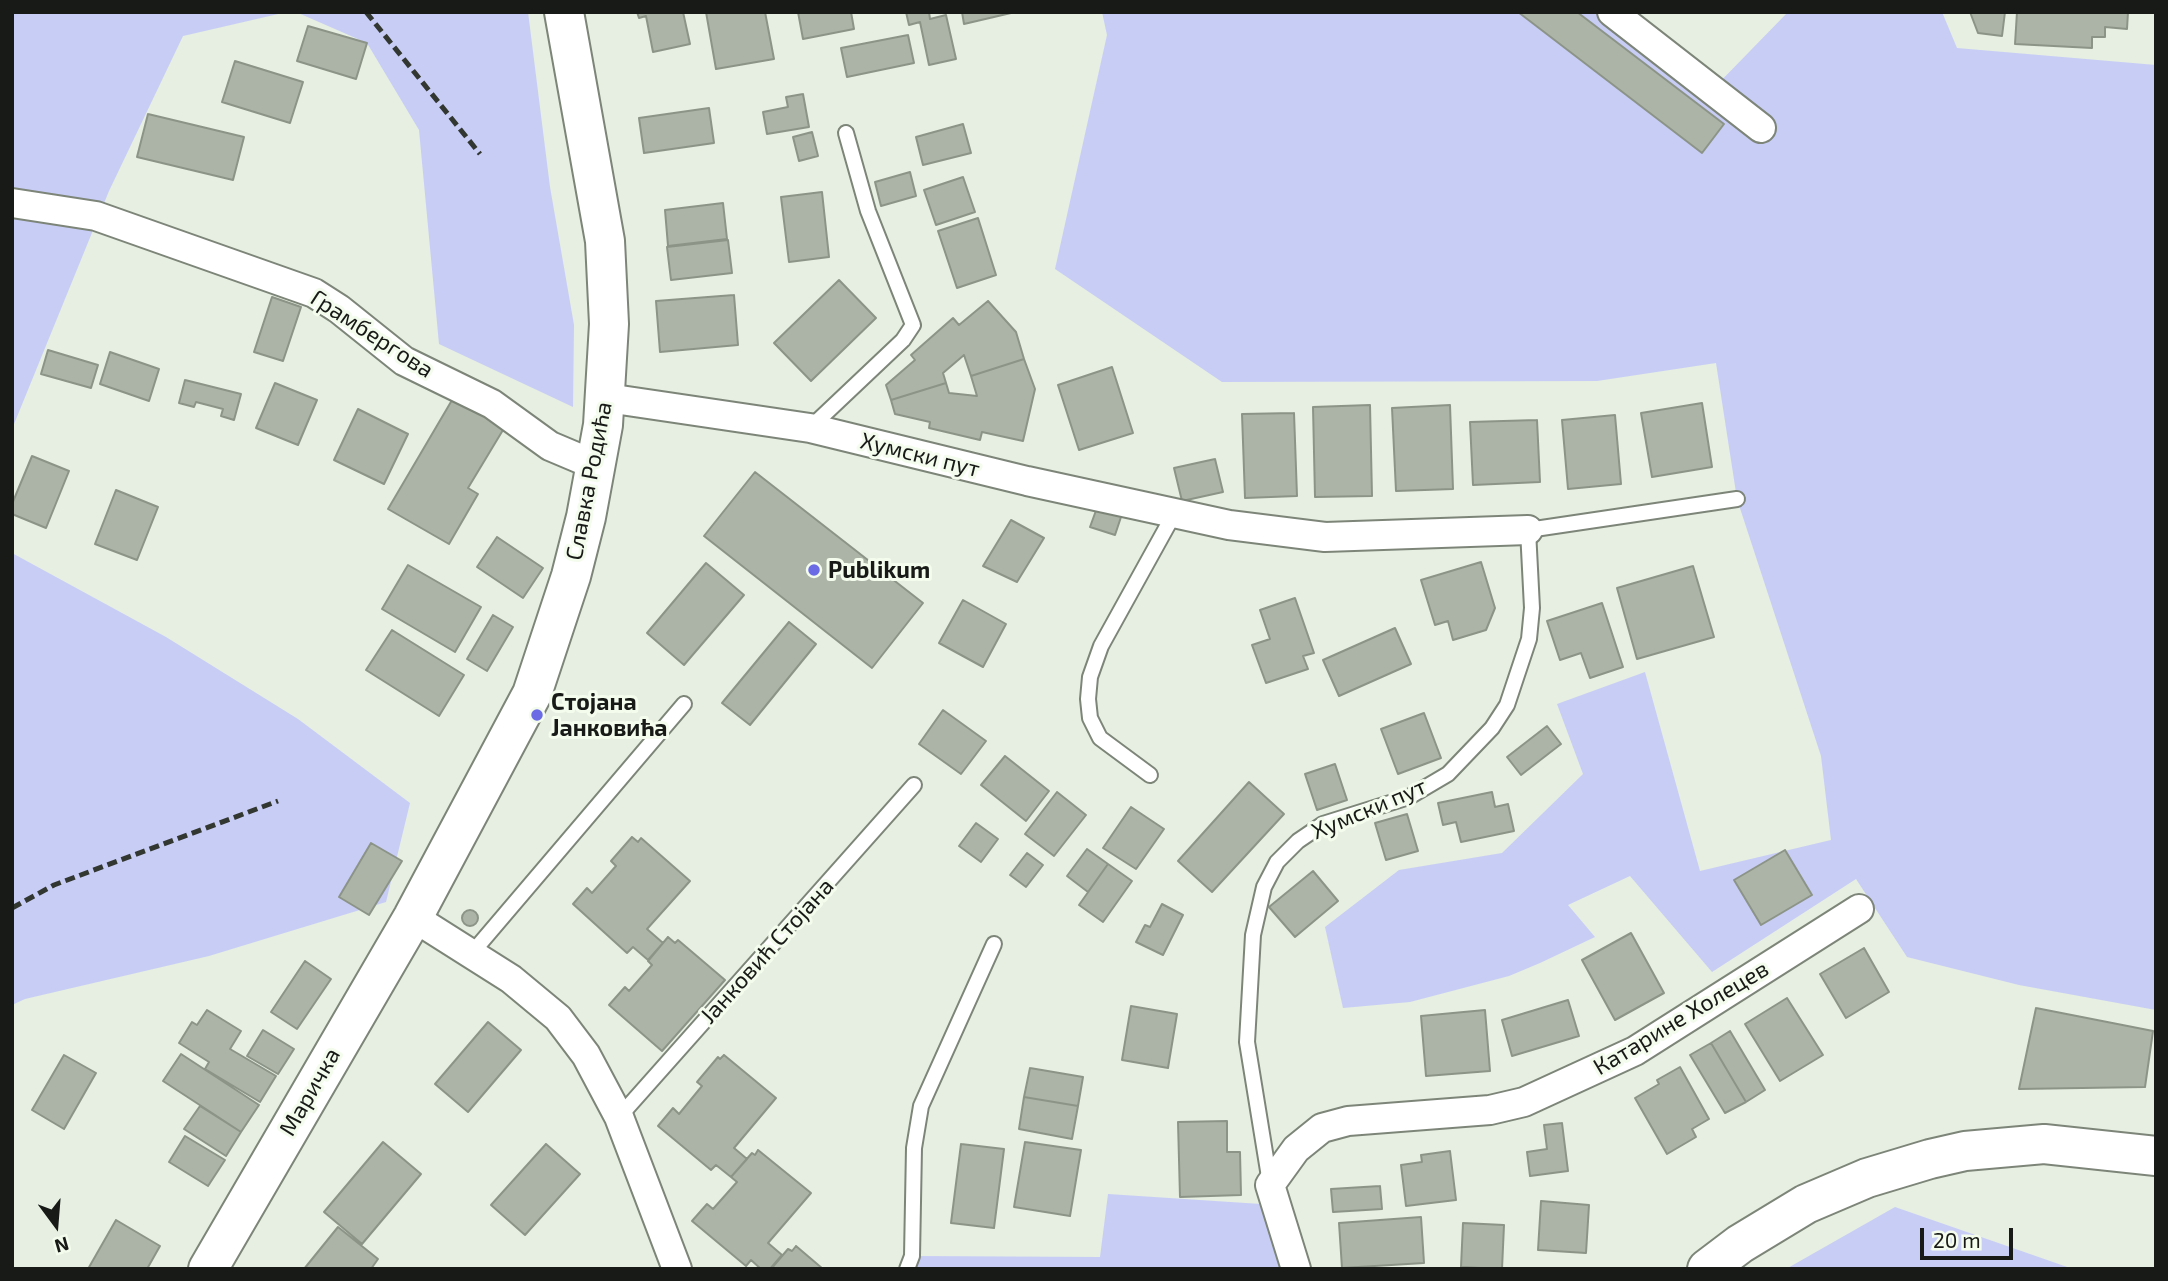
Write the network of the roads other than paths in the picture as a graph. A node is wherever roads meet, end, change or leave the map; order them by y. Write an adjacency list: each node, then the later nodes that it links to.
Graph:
1 (564, 12): 6 (street, Славка Родића)
2 (1612, 12): 3 (street)
3 (1761, 128)
4 (846, 133): 7 (lane)
5 (12, 203): 8 (street, Грамбергова)
6 (607, 398): 7 (street, Хумски пут); 8 (street, Славка Родића)
7 (810, 428): 10 (street, Хумски пут)
8 (595, 465): 16 (street, Славка Родића)
9 (1737, 499): 11 (lane, Хумски пут)
10 (1174, 514): 11 (street, Хумски пут); 13 (lane)
11 (1528, 530): 21 (lane, Хумски пут)
12 (684, 704): 18 (lane)
13 (1150, 775)
14 (914, 785): 19 (lane, Јанковић Стојана)
15 (1859, 909): 21 (street, Катарине Холецев)
16 (413, 917): 18 (street); 22 (street, Маричка)
17 (994, 944): 24 (lane)
18 (472, 953): 19 (street)
19 (619, 1117): 23 (street)
20 (2156, 1156): 26 (street)
21 (1270, 1185): 25 (street, Хумски пут)
22 (208, 1269)
23 (677, 1269)
24 (907, 1269)
25 (1296, 1269)
26 (1707, 1269)

